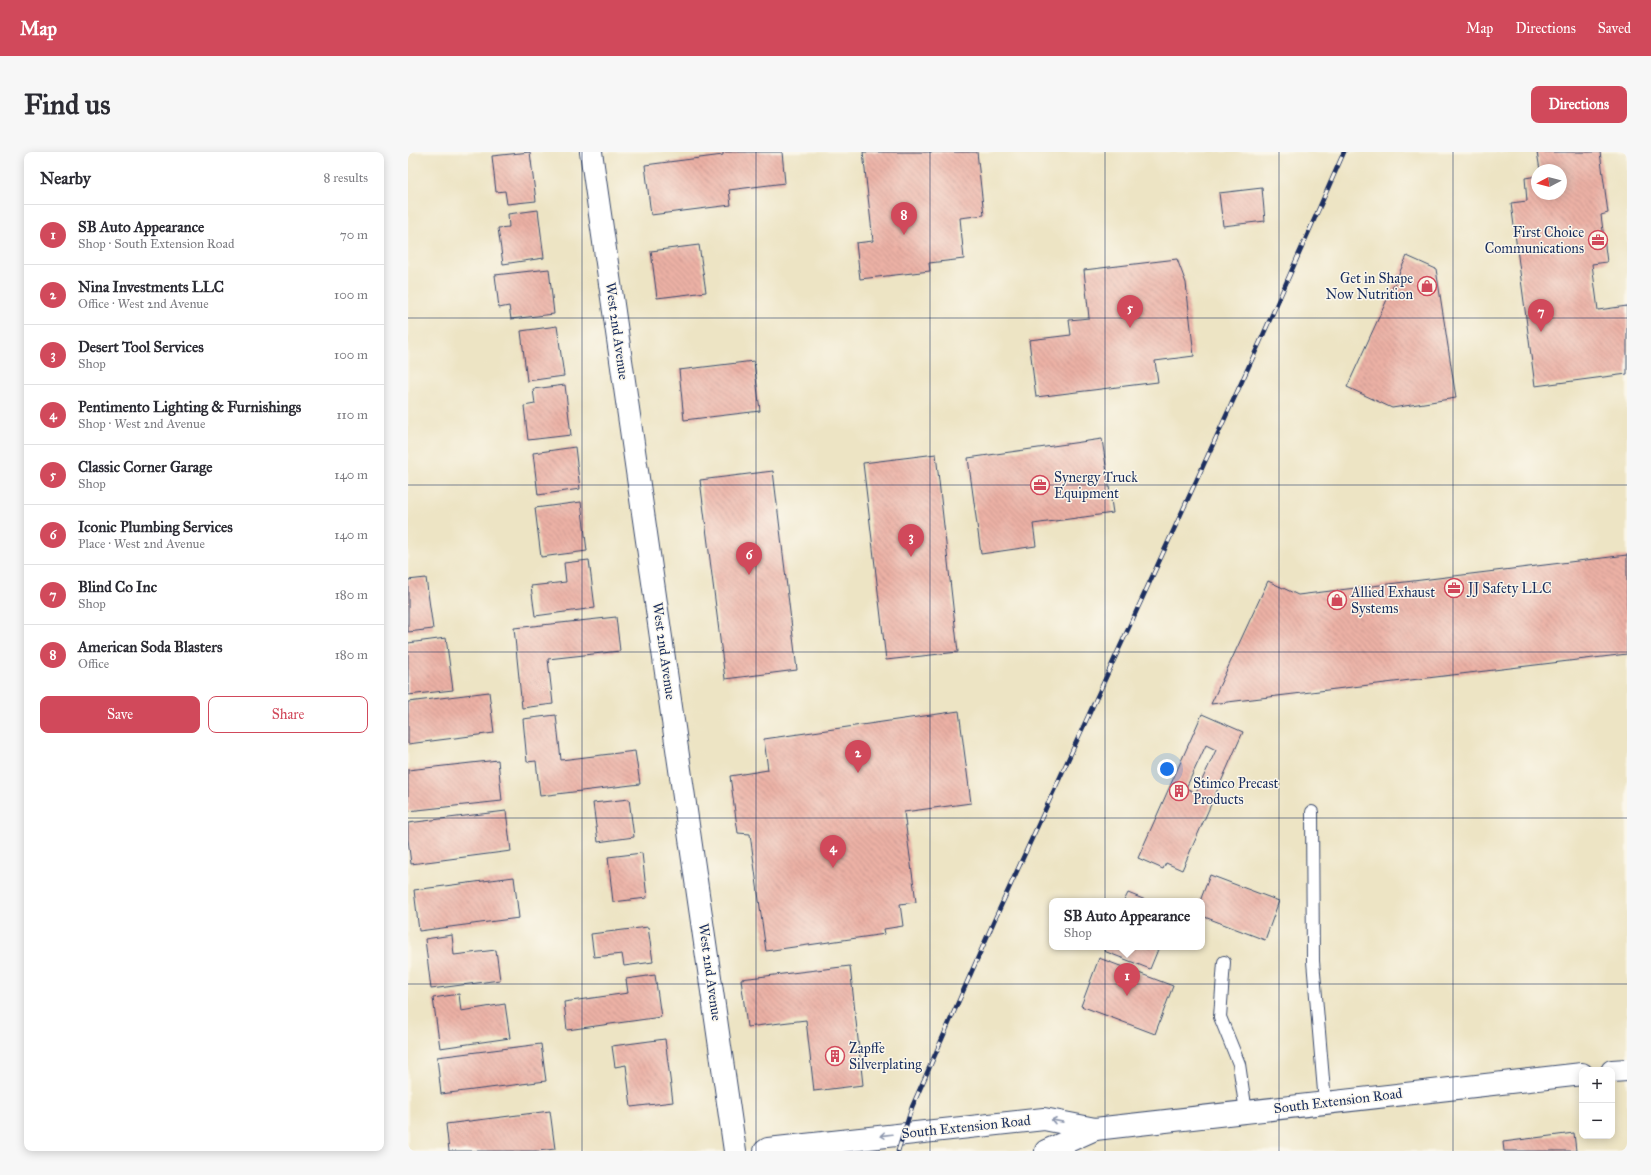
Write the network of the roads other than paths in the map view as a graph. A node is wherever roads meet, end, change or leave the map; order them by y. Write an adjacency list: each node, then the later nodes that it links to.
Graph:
1 (591, 152): 10 (street, West 2nd Avenue)
2 (1312, 812): 7 (lane)
3 (1224, 962): 8 (lane)
4 (1627, 1070): 5 (street)
5 (1615, 1071)
6 (1579, 1074): 7 (street, South Extension Road)
7 (1325, 1102): 8 (street, South Extension Road)
8 (1246, 1112): 9 (street, South Extension Road)
9 (1095, 1129): 11 (street, South Extension Road, one-way to 11); 12 (street, South Extension Road)
10 (735, 1151)
11 (765, 1151)
12 (1046, 1151)

